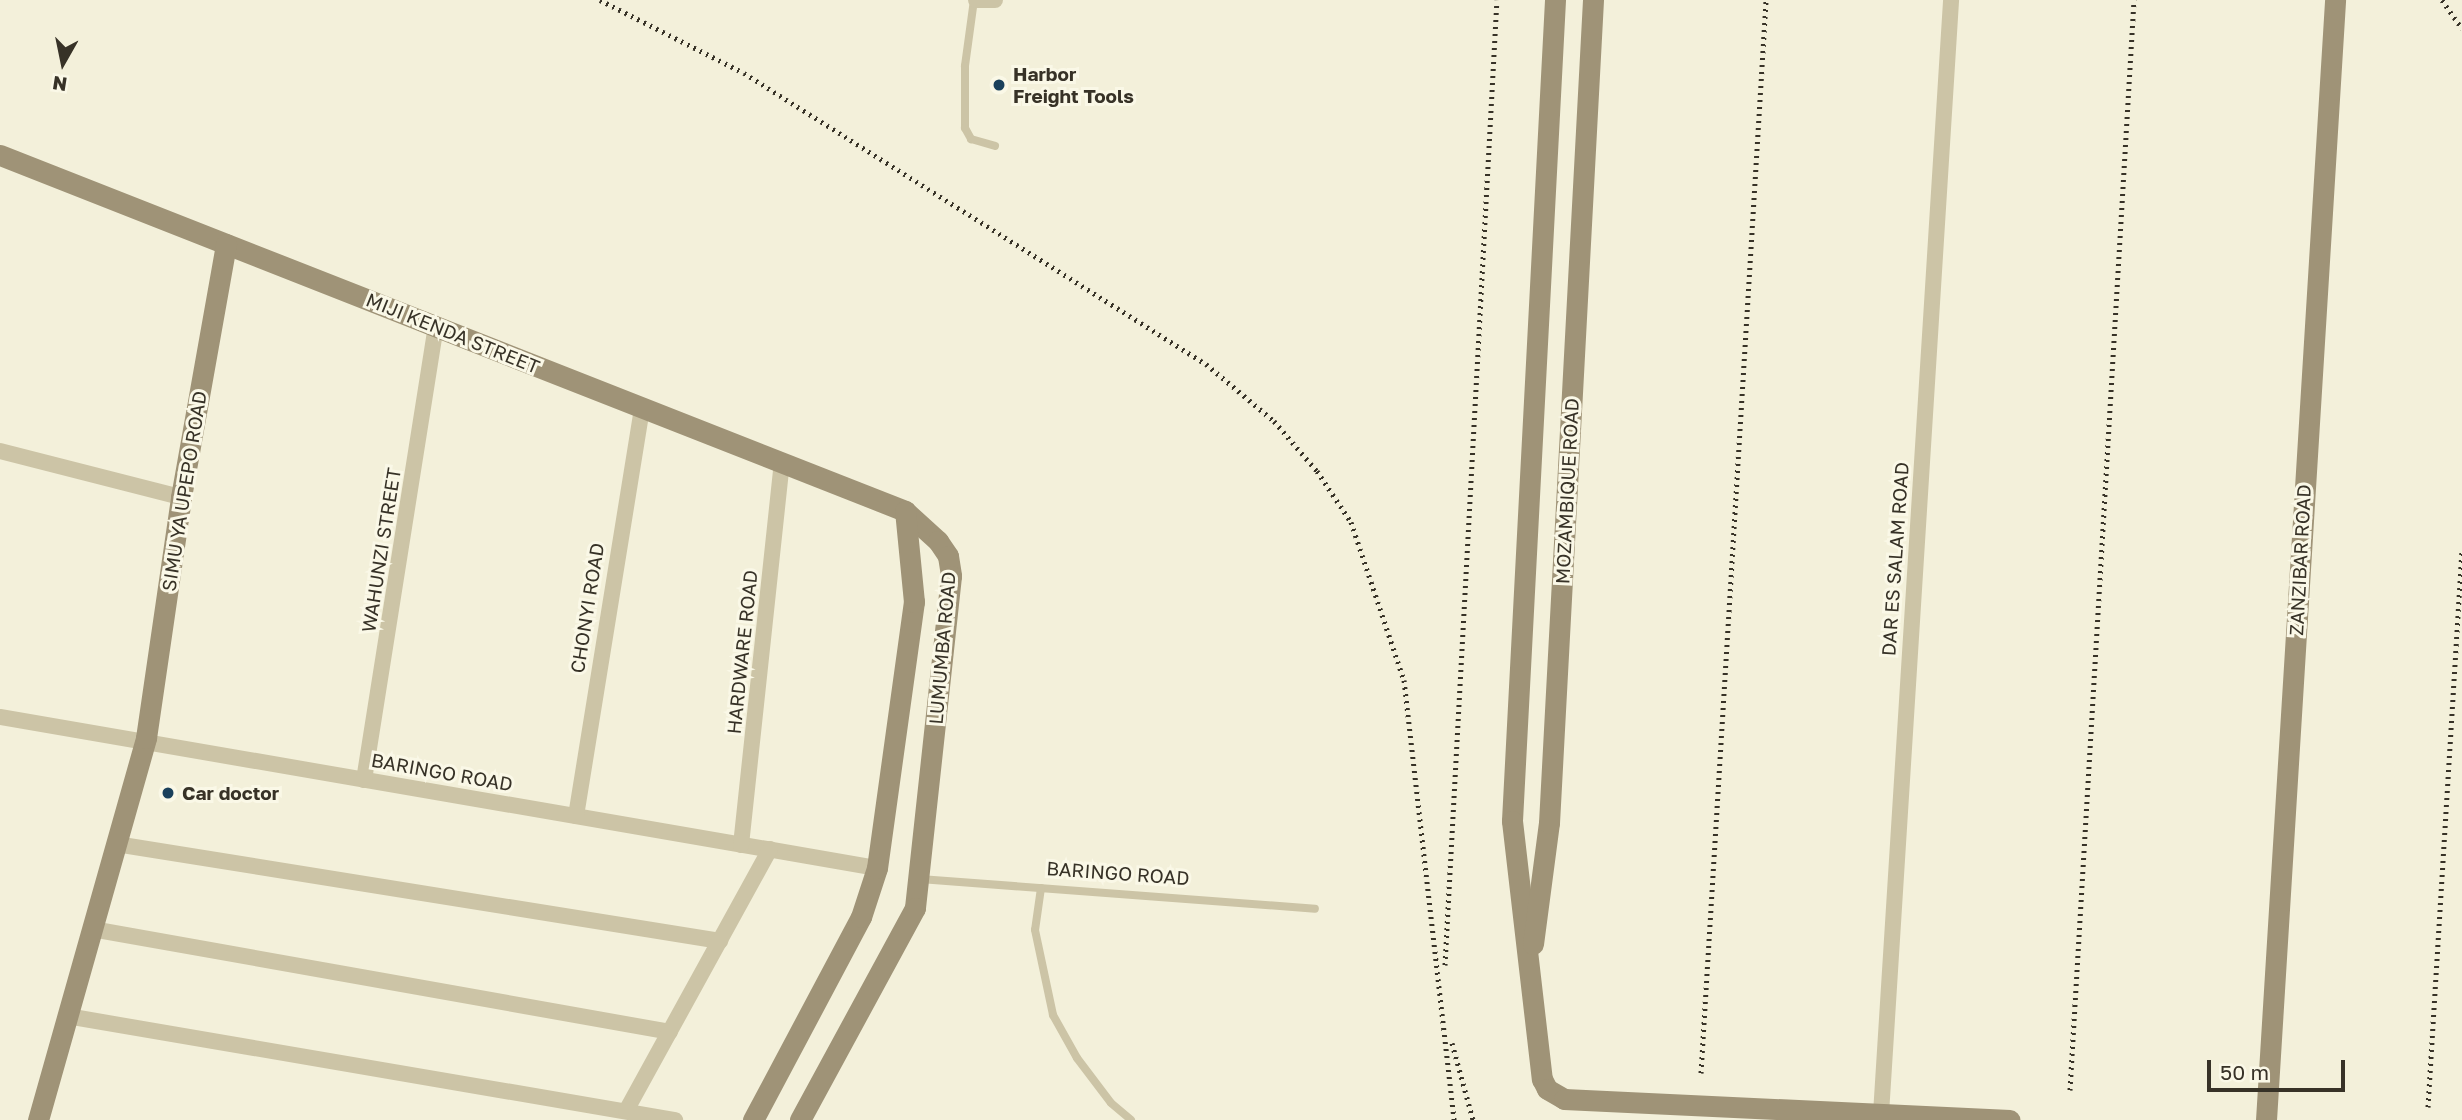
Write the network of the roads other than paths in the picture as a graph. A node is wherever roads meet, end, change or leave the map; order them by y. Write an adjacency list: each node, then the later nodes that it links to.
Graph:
1 (975, 0): 2 (street); 7 (lane)
2 (995, 0)
3 (1556, 0): 31 (street, MOZAMBIQUE ROAD)
4 (1593, 0): 31 (street, MOZAMBIQUE ROAD)
5 (1951, 0): 35 (street, DAR ES SALAM ROAD)
6 (2335, 0): 42 (street, ZANZIBAR ROAD)
7 (995, 146)
8 (0, 155): 9 (street, MIJI KENDA STREET)
9 (226, 244): 10 (street, MIJI KENDA STREET); 14 (street, SIMU YA UPEPO ROAD)
10 (436, 327): 11 (street, MIJI KENDA STREET); 20 (street, WAHUNZI STREET)
11 (642, 408): 13 (street, MIJI KENDA STREET); 21 (street, CHONYI ROAD)
12 (0, 451): 14 (street)
13 (782, 463): 15 (street, MIJI KENDA STREET); 23 (street, HARDWARE ROAD)
14 (181, 497): 19 (street, SIMU YA UPEPO ROAD)
15 (905, 512): 16 (street, LUMUMBA ROAD); 17 (street, LUMUMBA ROAD)
16 (906, 676): 17 (street); 25 (street, LUMUMBA ROAD)
17 (940, 680): 26 (street, LUMUMBA ROAD)
18 (0, 717): 19 (street, BARINGO ROAD)
19 (145, 740): 20 (street, BARINGO ROAD); 22 (street, SIMU YA UPEPO ROAD)
20 (365, 780): 21 (street, BARINGO ROAD)
21 (576, 816): 23 (street, BARINGO ROAD)
22 (116, 844): 29 (street, SIMU YA UPEPO ROAD); 30 (street)
23 (741, 845): 24 (street, BARINGO ROAD)
24 (770, 849): 25 (street, BARINGO ROAD); 30 (street)
25 (877, 868): 38 (street, LUMUMBA ROAD)
26 (918, 878): 27 (lane, BARINGO ROAD); 39 (street, LUMUMBA ROAD)
27 (1041, 888): 28 (lane, BARINGO ROAD); 40 (lane)
28 (1315, 909)
29 (92, 929): 32 (street, SIMU YA UPEPO ROAD); 33 (street)
30 (720, 941): 33 (street)
31 (1529, 981): 35 (street, MOZAMBIQUE ROAD)
32 (67, 1016): 34 (street); 36 (street, SIMU YA UPEPO ROAD)
33 (670, 1032): 34 (street)
34 (626, 1111): 37 (street)
35 (1881, 1117): 41 (street, MOZAMBIQUE ROAD)
36 (38, 1120)
37 (676, 1120)
38 (753, 1120)
39 (800, 1120)
40 (1131, 1120)
41 (2010, 1120)
42 (2266, 1120)

